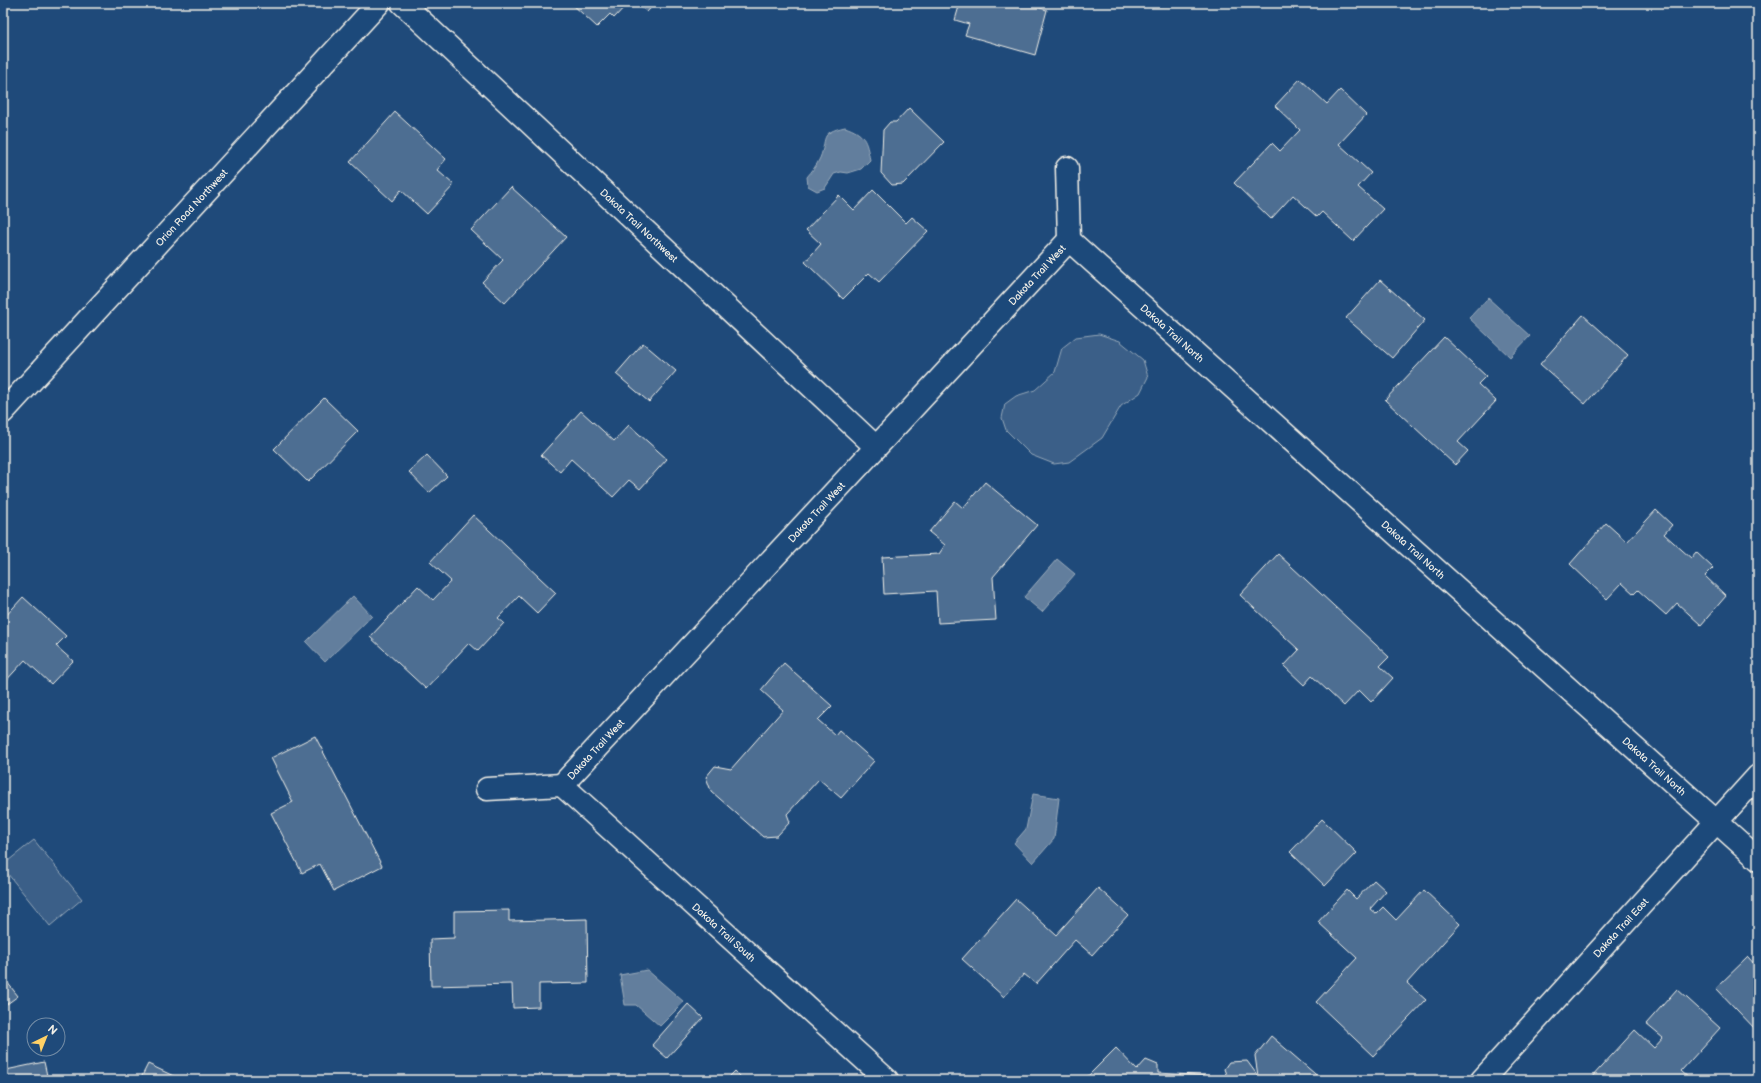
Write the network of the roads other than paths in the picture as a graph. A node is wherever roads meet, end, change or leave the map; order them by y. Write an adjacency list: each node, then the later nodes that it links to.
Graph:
1 (378, 3): 5 (street, Orion Road Northwest)
2 (402, 3): 6 (street, Dakota Trail Northwest)
3 (1067, 168): 4 (street)
4 (1069, 240): 6 (street, Dakota Trail West); 10 (street, Dakota Trail North)
5 (3, 412)
6 (876, 446): 8 (street, Dakota Trail West)
7 (1758, 776): 10 (street, Dakota Trail East)
8 (562, 785): 9 (street); 12 (street, Dakota Trail South)
9 (487, 789)
10 (1717, 821): 11 (street, Dakota Trail North); 13 (street, Dakota Trail East)
11 (1758, 859)
12 (887, 1080)
13 (1482, 1080)

